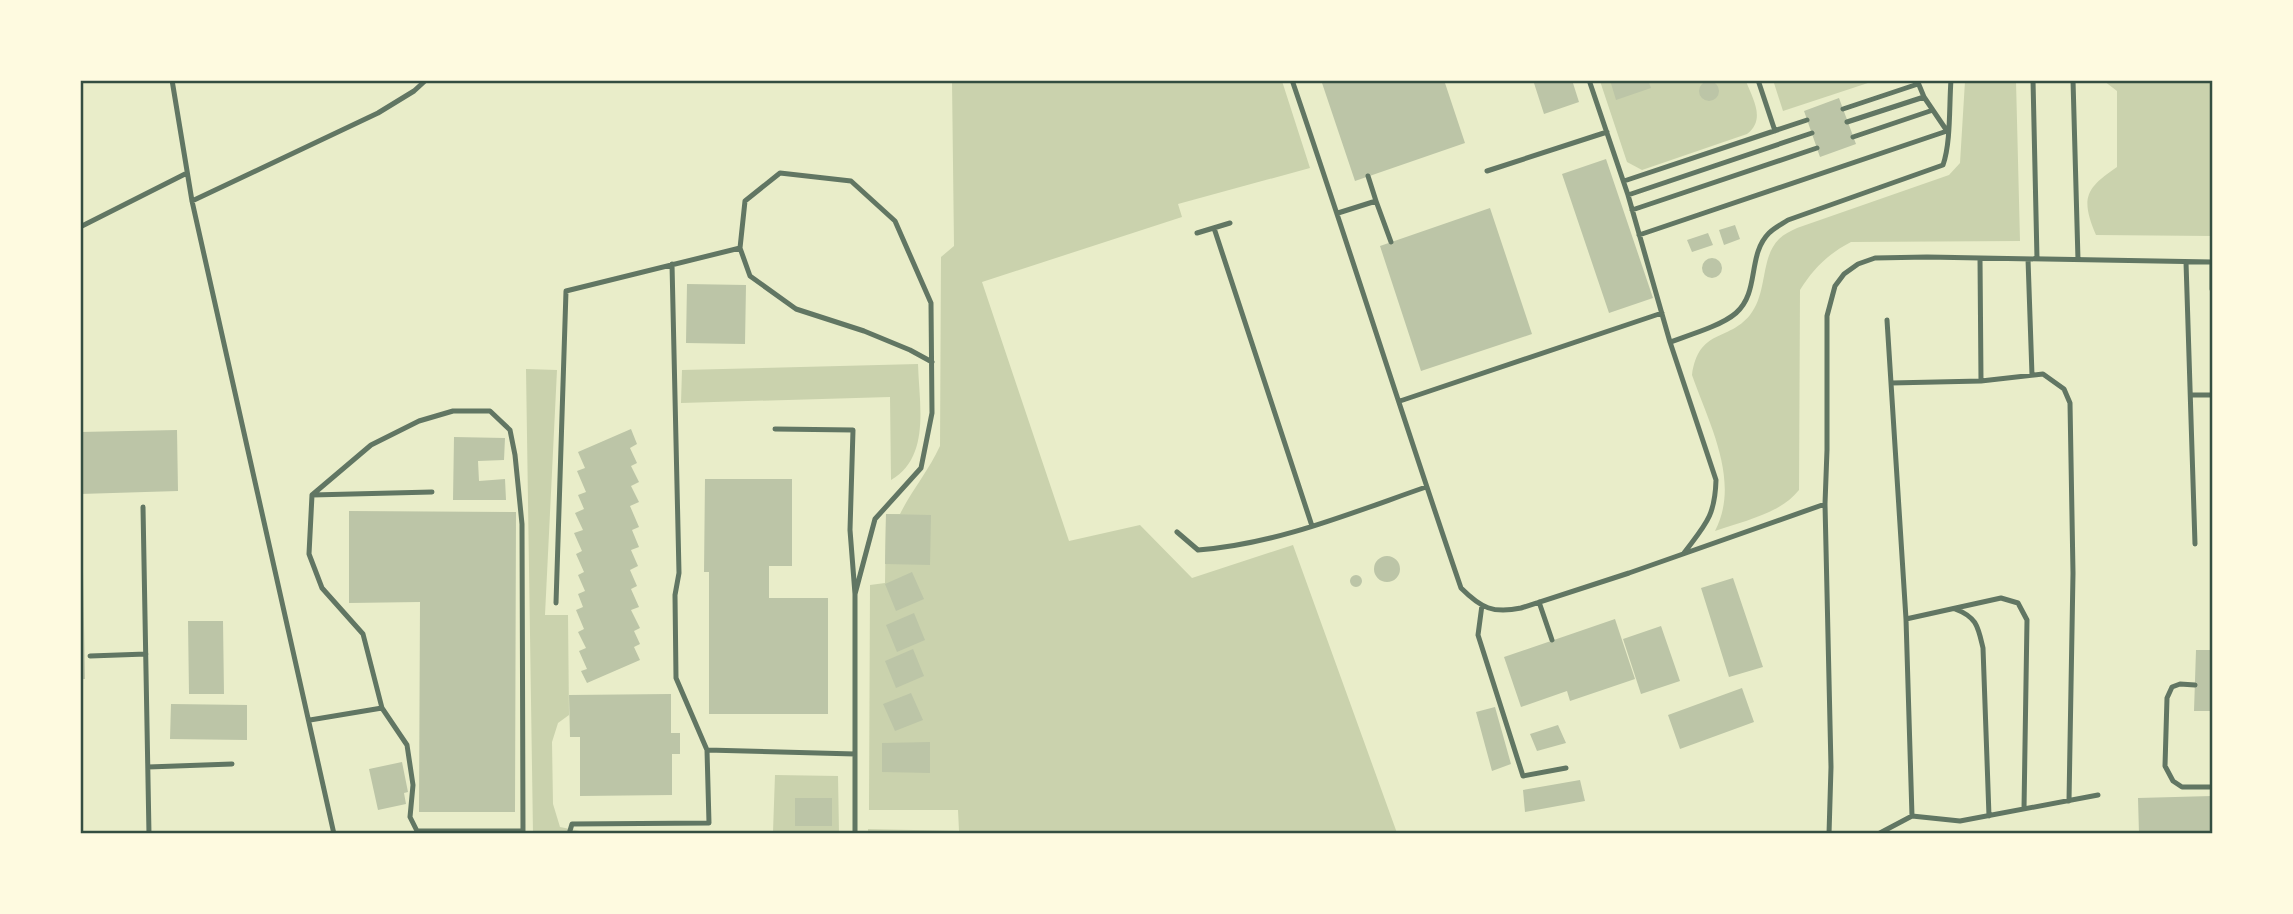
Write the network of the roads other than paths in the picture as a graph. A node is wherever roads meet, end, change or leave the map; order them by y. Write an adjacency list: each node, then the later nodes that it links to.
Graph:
1 (172, 80): 22 (lane)
2 (426, 80): 26 (lane)
3 (1292, 80): 29 (lane)
4 (1589, 80): 17 (lane)
5 (1759, 80): 15 (lane)
6 (1951, 80): 16 (lane)
7 (2033, 80): 39 (lane)
8 (2073, 80): 40 (lane)
9 (1918, 82): 10 (lane); 11 (lane)
10 (1924, 97): 12 (lane); 14 (lane)
11 (1843, 109)
12 (1933, 110): 16 (lane); 19 (lane)
13 (1807, 120): 15 (lane)
14 (1847, 122)
15 (1775, 131): 24 (lane)
16 (1947, 131): 34 (lane); 47 (lane)
17 (1607, 132): 21 (lane); 24 (lane)
18 (1812, 134): 25 (lane)
19 (1853, 137)
20 (1817, 148): 28 (lane)
21 (1488, 171)
22 (187, 173): 26 (lane); 31 (lane)
23 (1368, 176): 27 (lane)
24 (1624, 181): 25 (lane)
25 (1628, 195): 28 (lane)
26 (192, 201): 76 (lane)
27 (1376, 201): 29 (lane); 35 (lane)
28 (1632, 210): 34 (lane)
29 (1338, 213): 54 (lane)
30 (1230, 223): 32 (lane)
31 (80, 228)
32 (1214, 228): 33 (lane); 61 (lane)
33 (1197, 233)
34 (1639, 235): 45 (lane)
35 (1391, 242)
36 (740, 248): 43 (lane); 48 (lane); 48 (lane)
37 (1980, 258): 38 (lane); 50 (lane); 59 (lane)
38 (2028, 259): 39 (lane); 49 (lane)
39 (2037, 259): 40 (lane)
40 (2078, 260): 41 (lane)
41 (2186, 262): 42 (lane); 52 (lane)
42 (2212, 262): 44 (lane)
43 (672, 264): 67 (lane); 77 (lane)
44 (2213, 289)
45 (1662, 313): 47 (lane); 54 (lane)
46 (1887, 320): 51 (lane)
47 (1670, 342): 64 (lane)
48 (932, 362): 65 (lane)
49 (2032, 375): 50 (lane); 84 (lane)
50 (1981, 381): 51 (lane)
51 (1891, 383): 70 (lane)
52 (2191, 395): 53 (lane); 63 (lane)
53 (2213, 395)
54 (1400, 401): 56 (lane)
55 (775, 429): 65 (lane)
56 (1426, 487): 61 (lane); 68 (lane)
57 (432, 492): 58 (lane)
58 (312, 495): 75 (lane); 75 (lane)
59 (1825, 504): 64 (lane); 92 (lane)
60 (143, 507): 72 (lane)
61 (1312, 526): 62 (lane)
62 (1177, 533)
63 (2195, 544)
64 (1684, 553): 66 (lane)
65 (855, 594): 78 (lane)
66 (1539, 602): 68 (lane); 71 (lane)
67 (556, 603)
68 (1482, 605): 81 (lane)
69 (1952, 608): 70 (lane); 85 (lane); 87 (lane)
70 (1906, 619): 86 (lane)
71 (1552, 640)
72 (146, 654): 73 (lane); 80 (lane)
73 (90, 656)
74 (2195, 685): 82 (lane)
75 (382, 708): 76 (lane)
76 (310, 720): 89 (lane)
77 (706, 750): 78 (lane); 90 (lane)
78 (855, 754): 91 (lane)
79 (232, 764): 80 (lane)
80 (148, 767): 88 (lane)
81 (1566, 768)
82 (2213, 787)
83 (2098, 796): 84 (lane)
84 (2069, 801): 85 (lane)
85 (2024, 810): 87 (lane)
86 (1912, 816): 87 (lane); 93 (lane)
87 (1989, 816)
88 (149, 834)
89 (334, 834)
90 (569, 834)
91 (855, 834)
92 (1829, 834)
93 (1878, 834)

